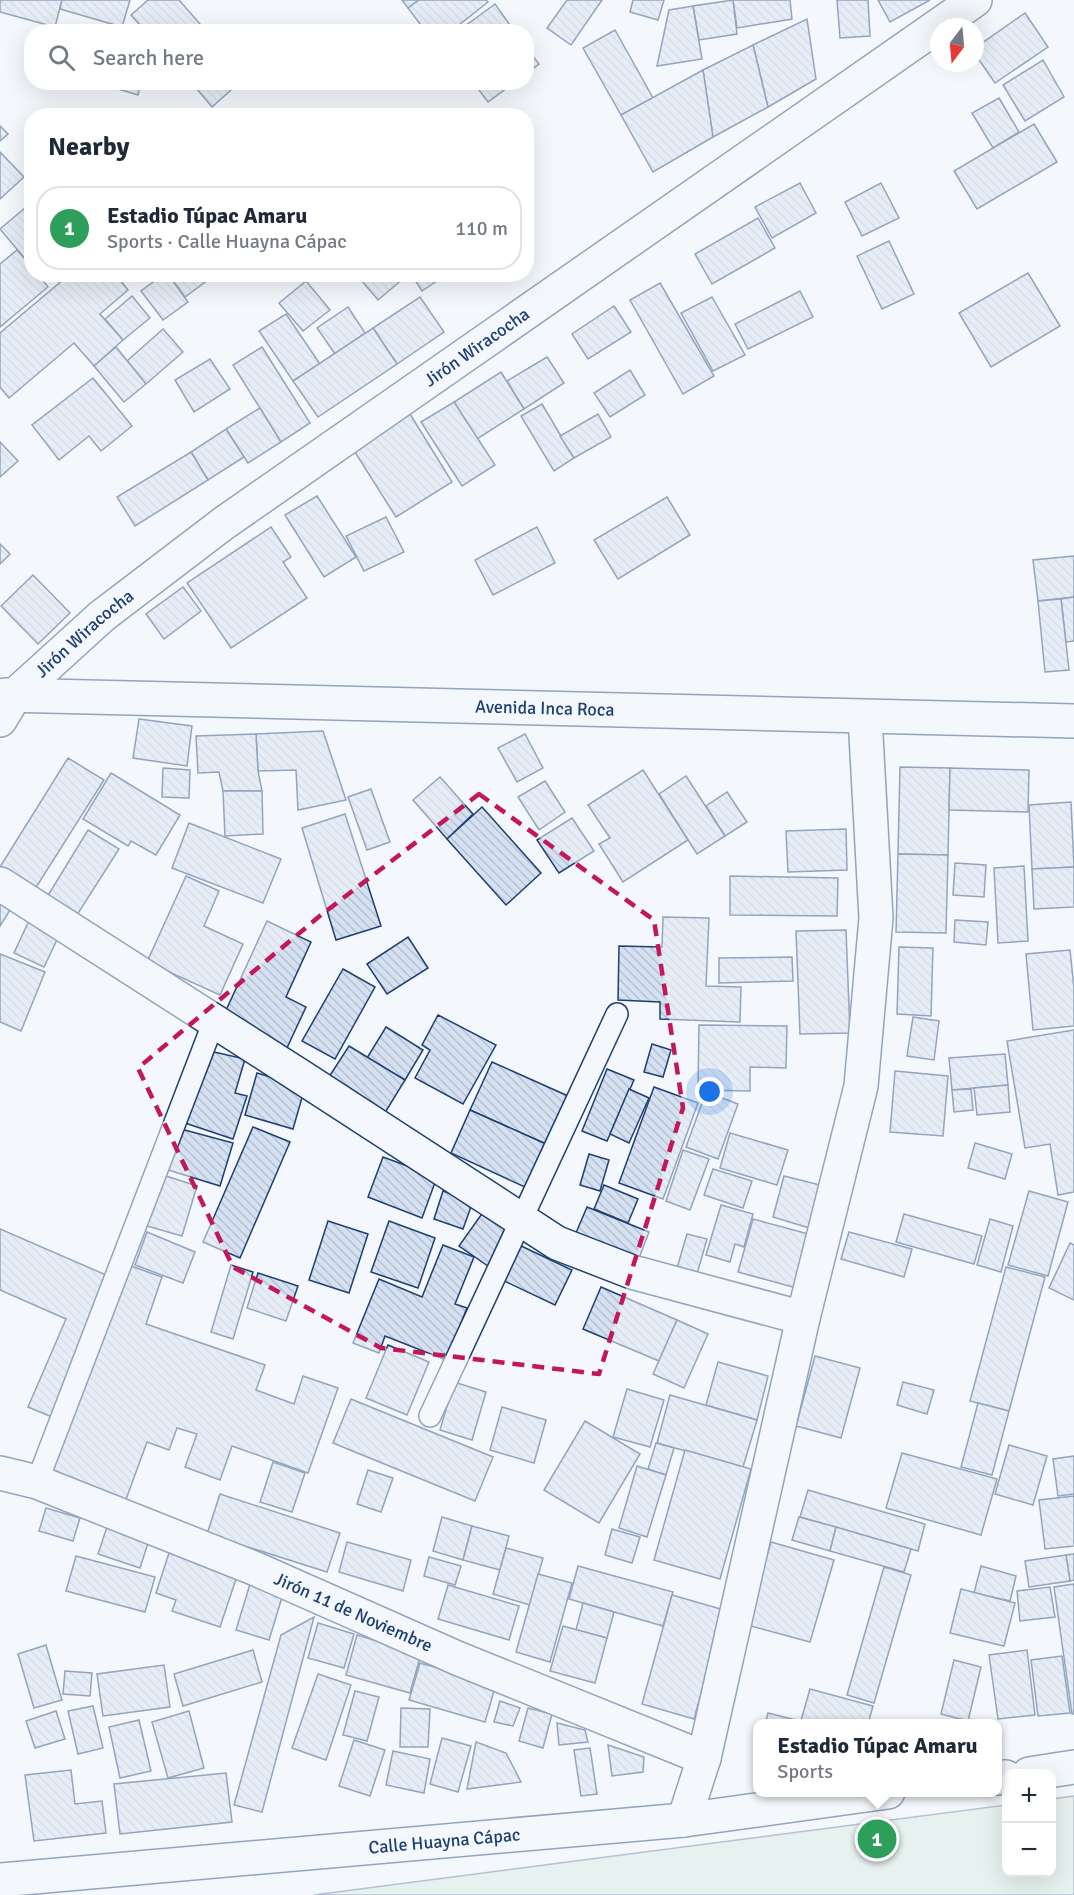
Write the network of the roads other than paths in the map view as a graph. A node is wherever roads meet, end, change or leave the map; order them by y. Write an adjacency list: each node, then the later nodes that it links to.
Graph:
1 (975, 0): 2 (street, Jirón Wiracocha)
2 (5, 703): 3 (street, Avenida Inca Roca)
3 (865, 717): 4 (street, Avenida Inca Roca); 9 (street)
4 (1074, 721)
5 (0, 884): 7 (street)
6 (617, 1014): 8 (lane)
7 (214, 1021): 8 (street); 12 (lane)
8 (521, 1219): 9 (street); 10 (lane)
9 (803, 1318): 13 (street)
10 (430, 1416)
11 (0, 1473): 12 (street, Jirón 11 de Noviembre)
12 (37, 1482): 13 (street, Jirón 11 de Noviembre)
13 (704, 1758): 17 (street)
14 (1074, 1767): 15 (street)
15 (1056, 1769)
16 (852, 1797): 17 (street, Calle Huayna Cápac)
17 (684, 1820): 18 (street, Calle Huayna Cápac)
18 (0, 1880)

